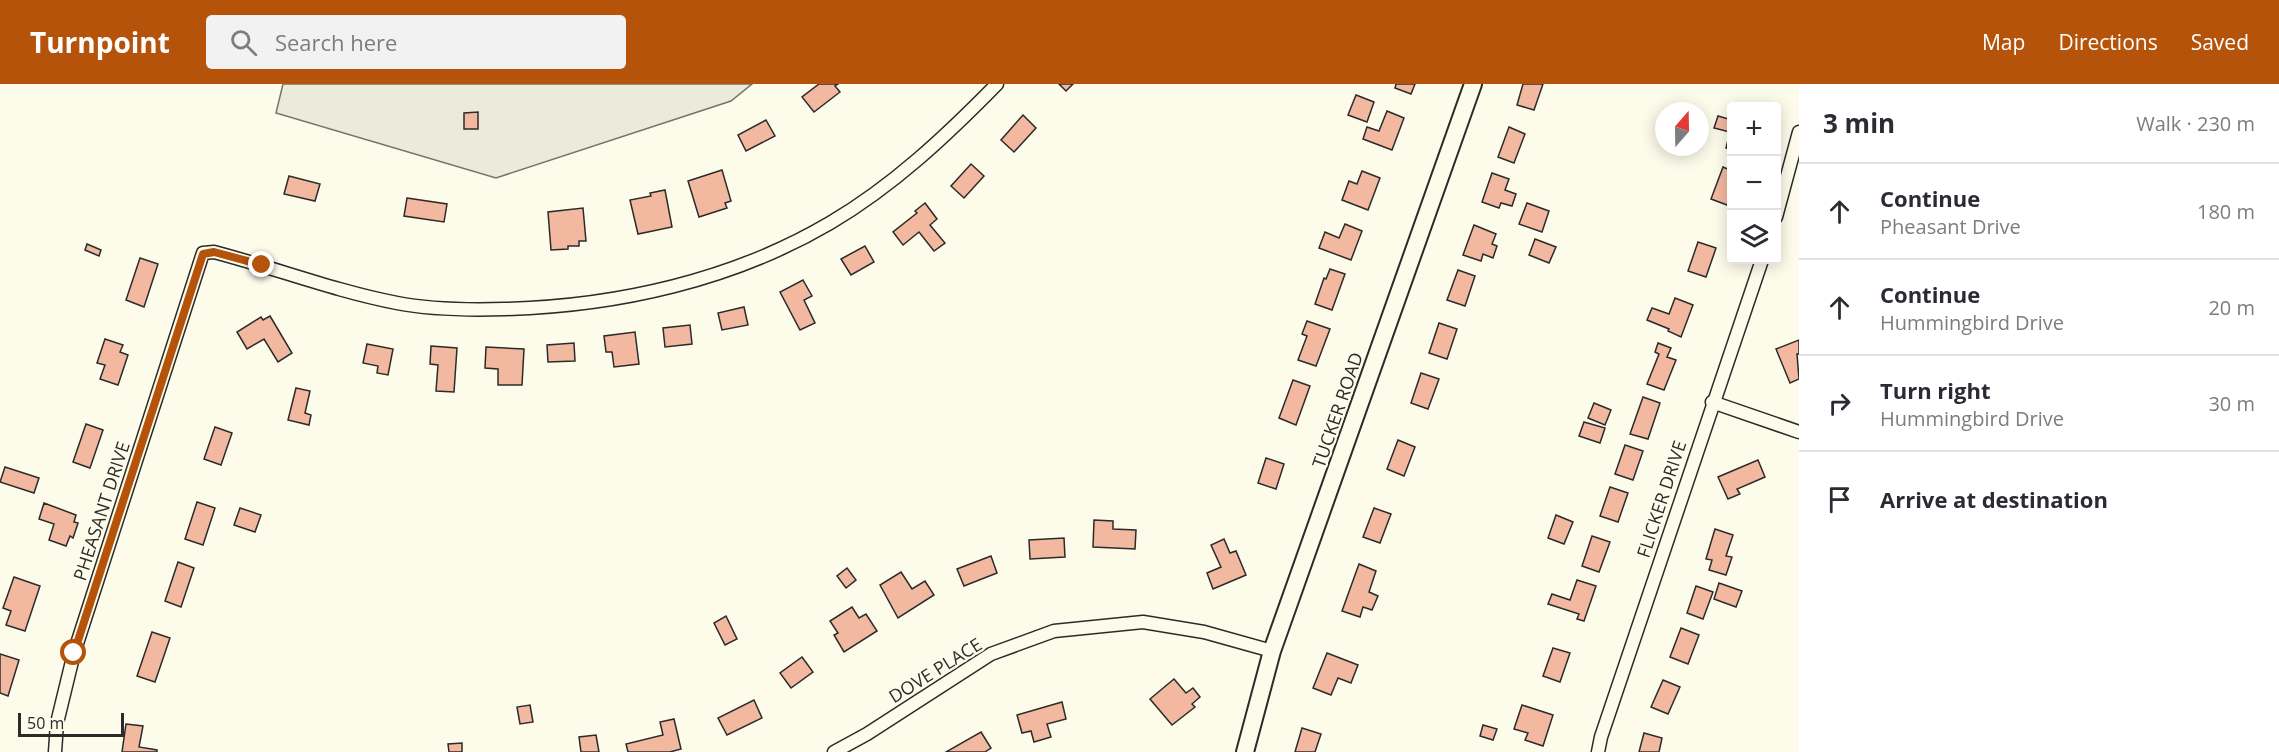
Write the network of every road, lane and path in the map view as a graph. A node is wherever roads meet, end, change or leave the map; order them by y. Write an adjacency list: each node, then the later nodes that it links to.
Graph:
1 (997, 84): 9 (street, PHEASANT DRIVE)
2 (1473, 84): 8 (street, TUCKER ROAD)
3 (1799, 132): 4 (street)
4 (1778, 210)
5 (1761, 264): 6 (street, FLICKER DRIVE)
6 (1712, 402): 7 (street); 12 (street, FLICKER DRIVE)
7 (1799, 432)
8 (1272, 651): 10 (street, DOVE PLACE); 11 (street, TUCKER ROAD)
9 (55, 752)
10 (834, 752)
11 (1245, 752)
12 (1598, 752)

